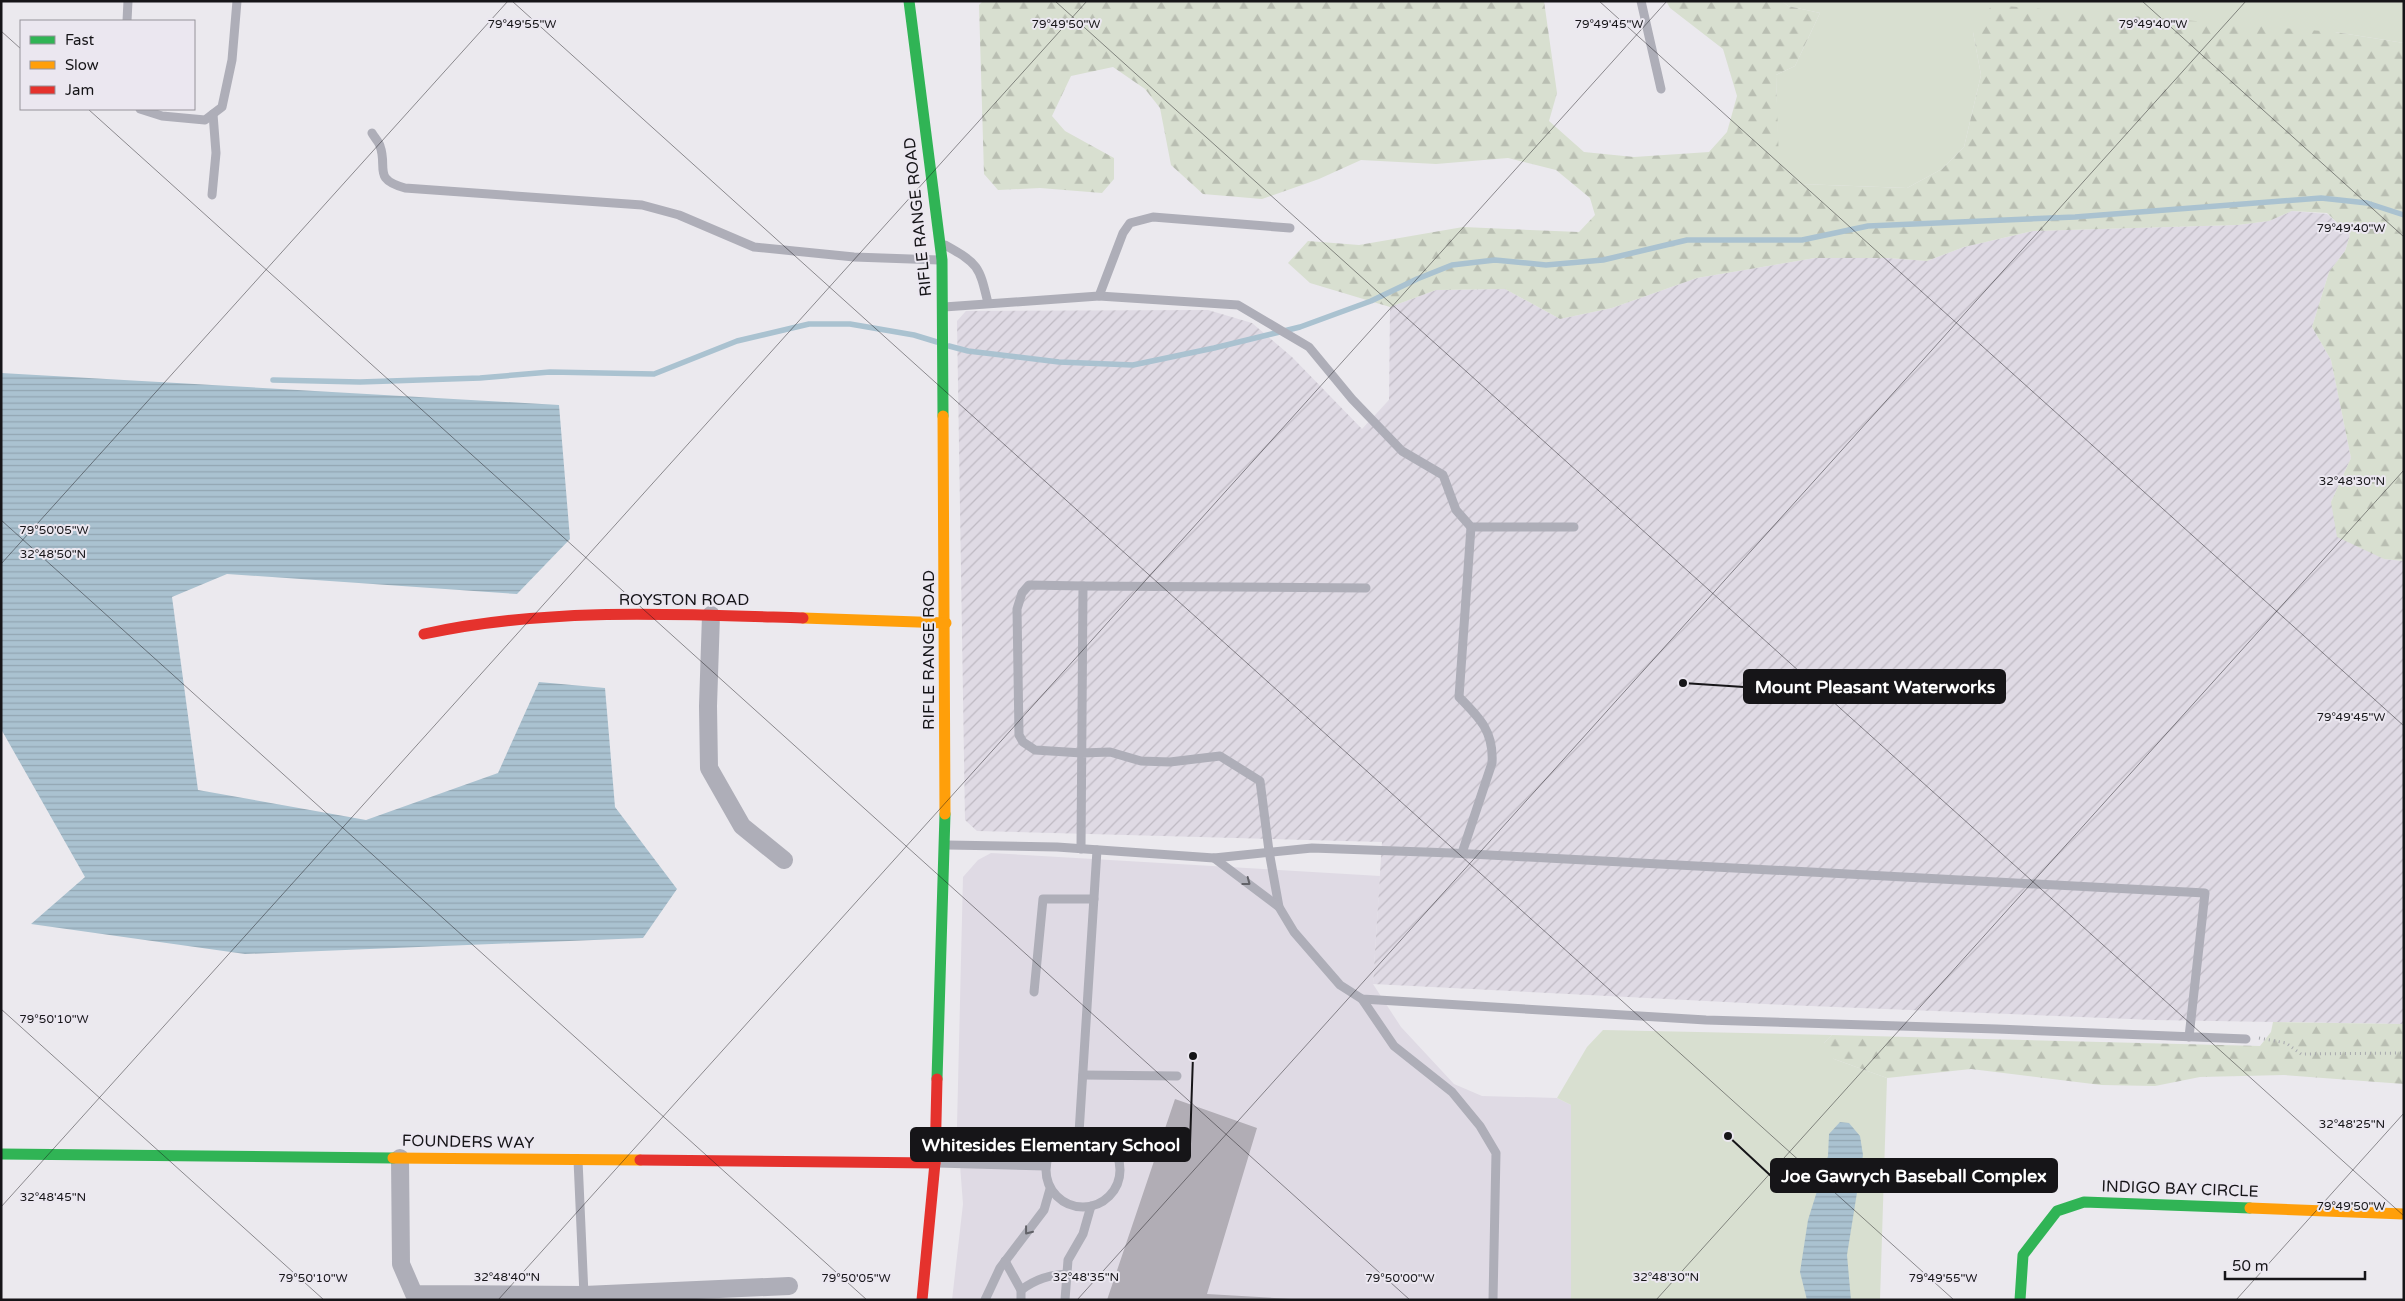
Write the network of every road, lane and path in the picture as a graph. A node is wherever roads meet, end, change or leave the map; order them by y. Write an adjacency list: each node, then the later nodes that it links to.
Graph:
1 (128, 1): 5 (lane)
2 (237, 1): 8 (lane)
3 (909, 1): 12 (street, RIFLE RANGE ROAD)
4 (1641, 1): 6 (lane)
5 (127, 20)
6 (1661, 90)
7 (143, 110): 8 (lane)
8 (213, 114): 10 (lane)
9 (372, 133): 13 (lane)
10 (212, 195)
11 (1290, 228): 14 (lane)
12 (940, 243): 13 (street, RIFLE RANGE ROAD); 15 (lane)
13 (942, 260): 16 (street, RIFLE RANGE ROAD)
14 (1099, 296): 15 (lane); 17 (lane)
15 (988, 303): 16 (lane)
16 (943, 307): 22 (street, RIFLE RANGE ROAD)
17 (1471, 527): 18 (lane); 29 (lane)
18 (1574, 527)
19 (1083, 586): 20 (lane); 24 (lane); 24 (lane)
20 (1366, 588)
21 (711, 615): 22 (street, ROYSTON ROAD); 23 (street, ROYSTON ROAD); 31 (street)
22 (946, 623): 25 (street, RIFLE RANGE ROAD)
23 (424, 634)
24 (1082, 753): 26 (lane); 28 (lane)
25 (944, 845): 26 (lane); 45 (street, RIFLE RANGE ROAD)
26 (1081, 849): 27 (lane)
27 (1097, 850): 30 (lane); 32 (lane)
28 (1269, 851): 29 (lane); 30 (lane); 33 (lane)
29 (1462, 853): 36 (lane)
30 (1214, 858): 33 (lane, one-way to 33)
31 (784, 860)
32 (1094, 899): 34 (lane); 39 (lane)
33 (1279, 907): 35 (lane)
34 (1034, 992)
35 (1362, 999): 36 (lane); 60 (lane)
36 (2189, 1037): 37 (lane)
37 (2246, 1039): 38 (path)
38 (2404, 1053)
39 (1083, 1074): 40 (lane); 41 (lane)
40 (1177, 1076)
41 (1079, 1133): 46 (lane); 48 (lane)
42 (1, 1154): 43 (street, FOUNDERS WAY)
43 (400, 1158): 44 (street, FOUNDERS WAY); 55 (street)
44 (578, 1160): 45 (street, FOUNDERS WAY); 55 (lane)
45 (935, 1163): 46 (lane); 56 (street, RIFLE RANGE ROAD)
46 (1046, 1166): 47 (lane)
47 (1050, 1188): 48 (lane); 50 (lane, one-way to 50)
48 (1091, 1206): 51 (lane)
49 (2404, 1214): 61 (street, INDIGO BAY CIRCLE)
50 (1005, 1261): 53 (lane); 57 (lane)
51 (1067, 1274): 53 (lane); 59 (lane)
52 (789, 1286): 54 (street)
53 (1021, 1290): 58 (lane)
54 (713, 1295): 55 (street)
55 (585, 1297)
56 (922, 1300)
57 (984, 1300)
58 (1021, 1300)
59 (1065, 1300)
60 (1493, 1300)
61 (2020, 1300)

